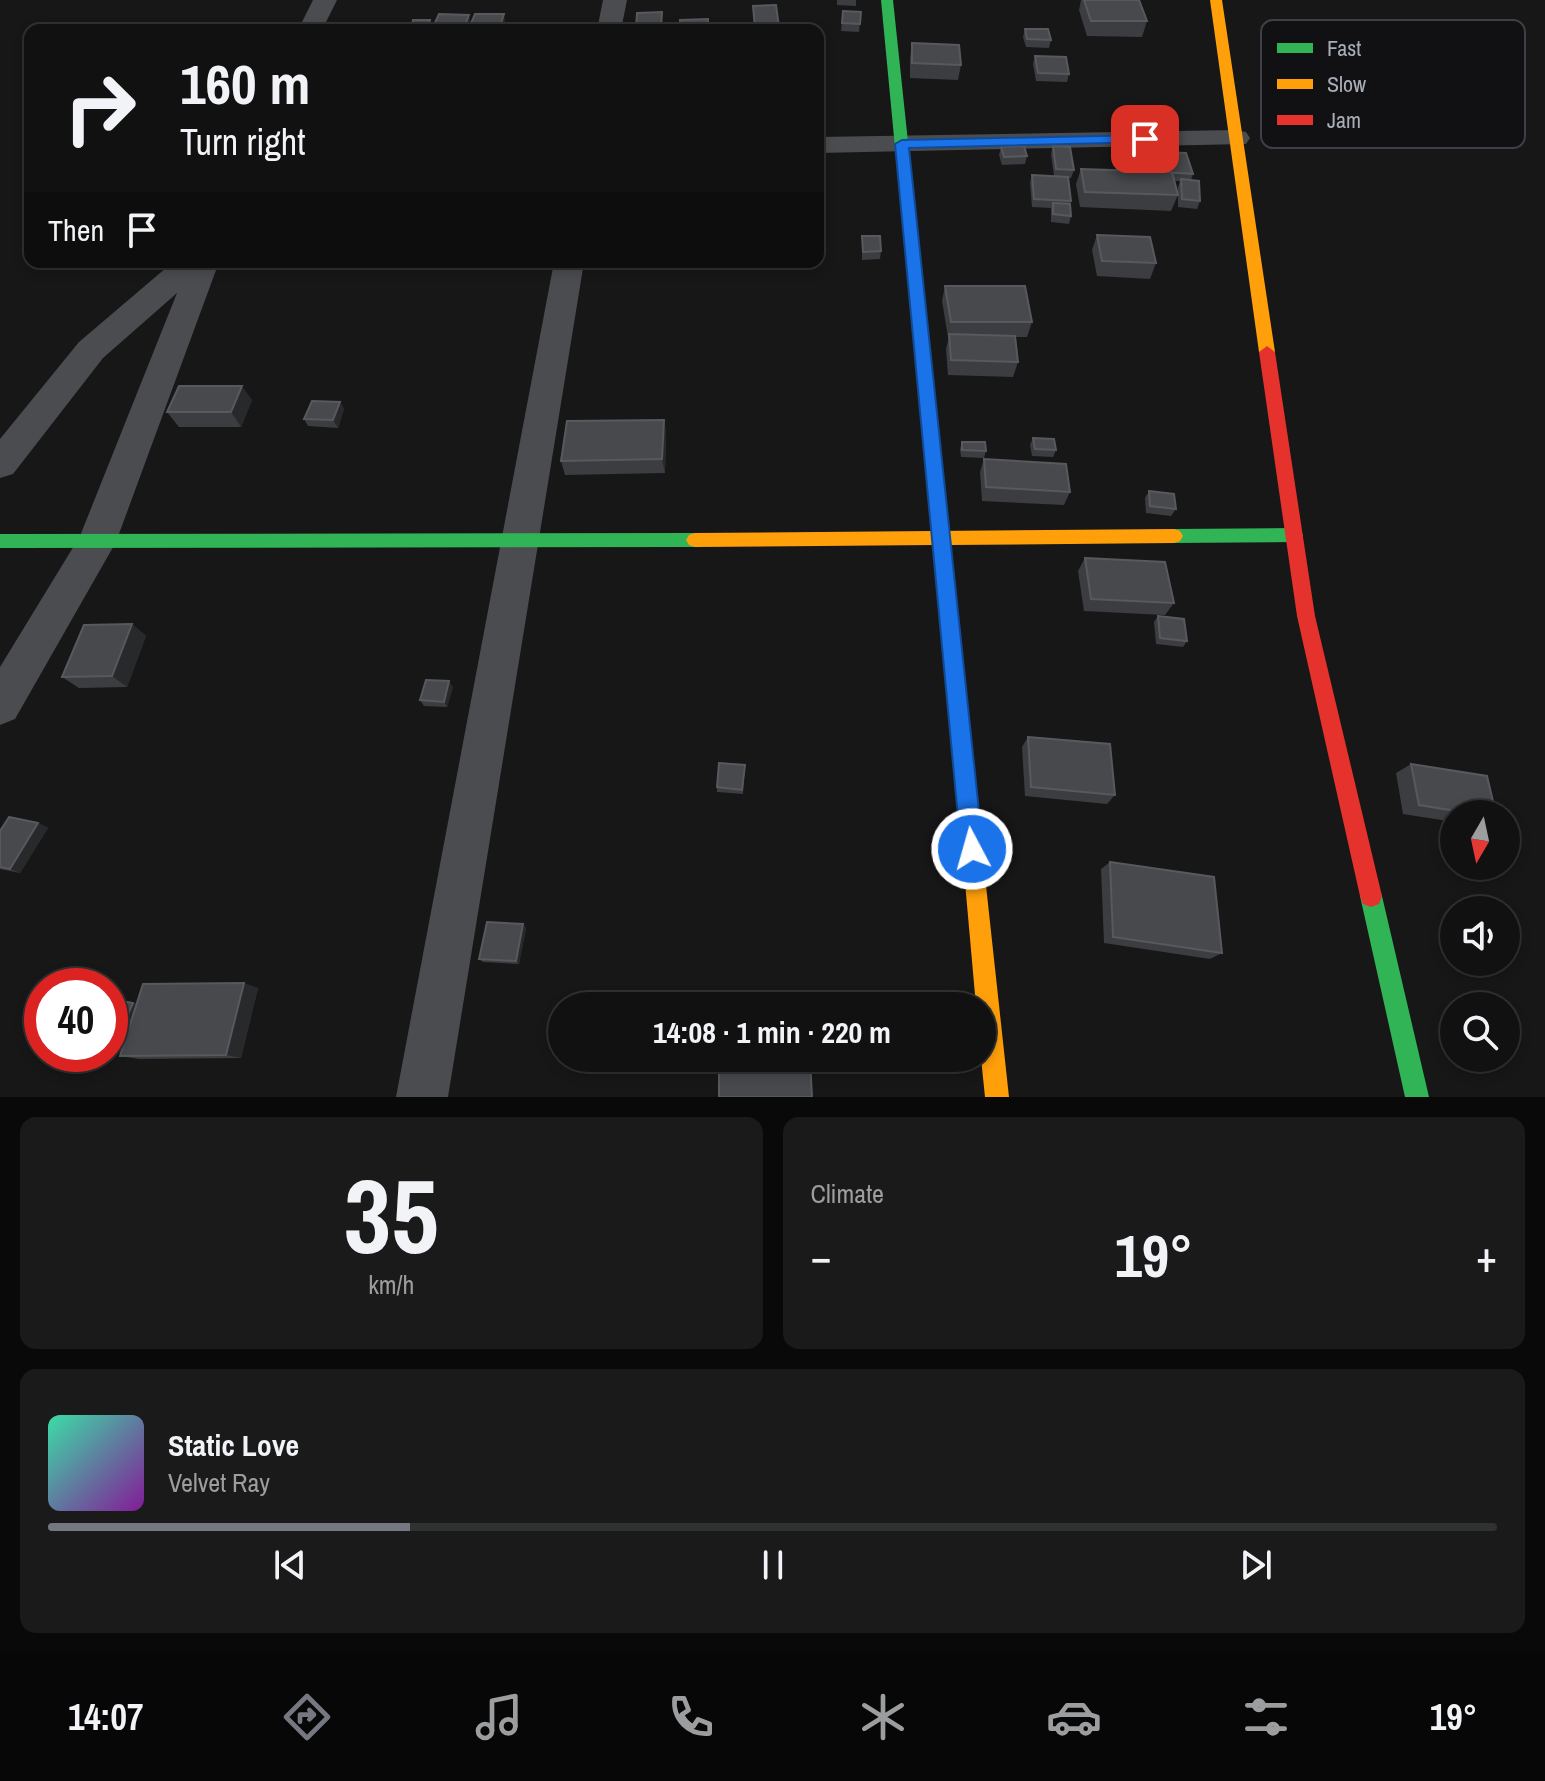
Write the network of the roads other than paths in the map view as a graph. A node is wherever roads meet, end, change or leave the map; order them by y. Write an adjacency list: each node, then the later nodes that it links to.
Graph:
1 (325, 0): 5 (street)
2 (615, 0): 6 (street)
3 (887, 0): 8 (street)
4 (1216, 0): 7 (street)
5 (313, 24)
6 (610, 24)
7 (1236, 138): 8 (street); 14 (street)
8 (902, 144): 9 (street); 15 (street)
9 (824, 145)
10 (185, 268): 13 (street)
11 (202, 268): 17 (street)
12 (568, 268): 18 (street)
13 (0, 464)
14 (1294, 535): 15 (street); 22 (street)
15 (941, 539): 18 (street); 21 (street)
16 (0, 541): 17 (street)
17 (97, 542): 18 (street); 19 (street)
18 (520, 542): 20 (street)
19 (0, 705)
20 (422, 1097)
21 (997, 1097)
22 (1417, 1097)

